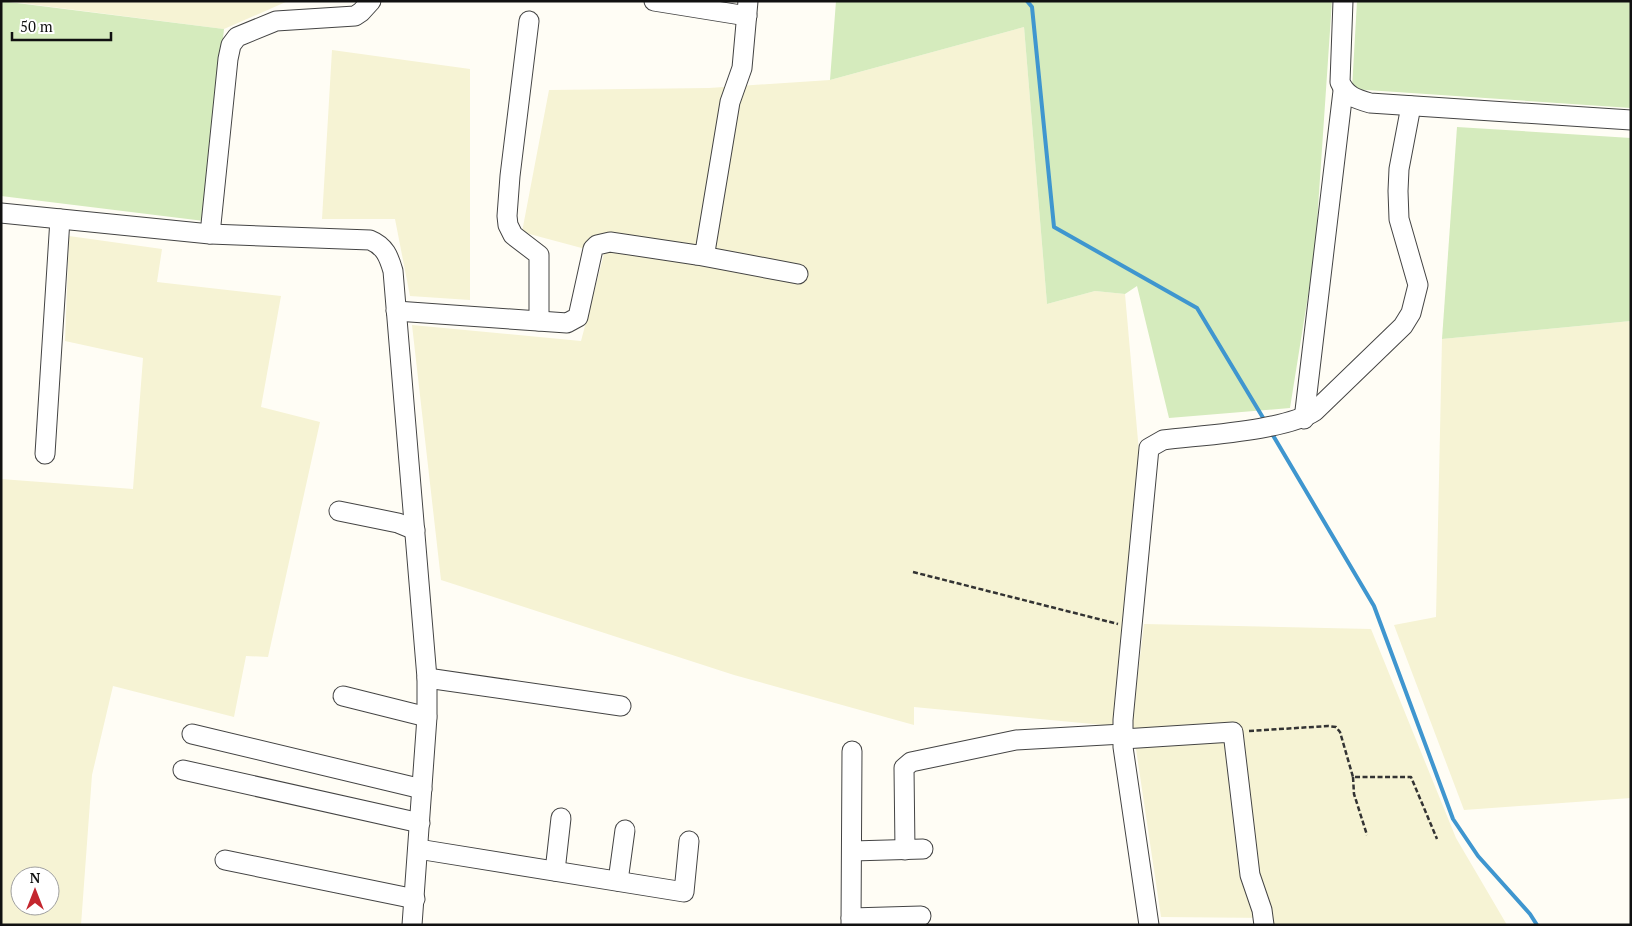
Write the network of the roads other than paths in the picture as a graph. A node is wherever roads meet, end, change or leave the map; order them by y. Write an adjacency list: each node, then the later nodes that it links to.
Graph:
1 (371, 1): 11 (street)
2 (654, 1): 4 (street)
3 (1343, 1): 6 (street)
4 (747, 8): 12 (street)
5 (529, 22): 15 (street)
6 (1344, 91): 7 (street); 16 (street)
7 (1411, 106): 8 (street); 16 (street)
8 (1631, 120)
9 (1, 213): 10 (street)
10 (60, 219): 11 (street); 17 (street)
11 (210, 234): 14 (street)
12 (697, 255): 13 (street); 15 (street)
13 (798, 274)
14 (396, 311): 15 (street); 19 (street)
15 (540, 321)
16 (1304, 419): 25 (street)
17 (45, 454)
18 (339, 510): 19 (street)
19 (415, 530): 20 (street)
20 (427, 678): 22 (street); 23 (street)
21 (342, 696): 23 (street)
22 (621, 706)
23 (427, 717): 28 (street)
24 (192, 734): 28 (street)
25 (1123, 736): 34 (street); 44 (street); 45 (street)
26 (852, 752): 36 (street)
27 (183, 770): 30 (street)
28 (422, 789): 30 (street)
29 (562, 818): 38 (street)
30 (420, 823): 33 (street)
31 (625, 830): 39 (street)
32 (690, 841): 39 (street)
33 (418, 849): 38 (street); 40 (street)
34 (904, 850): 35 (street); 36 (street)
35 (924, 850)
36 (852, 851): 42 (street)
37 (225, 860): 40 (street)
38 (555, 871): 39 (street)
39 (618, 881)
40 (415, 899): 43 (street)
41 (921, 916): 42 (street)
42 (851, 921)
43 (412, 925)
44 (1149, 925)
45 (1264, 925)

